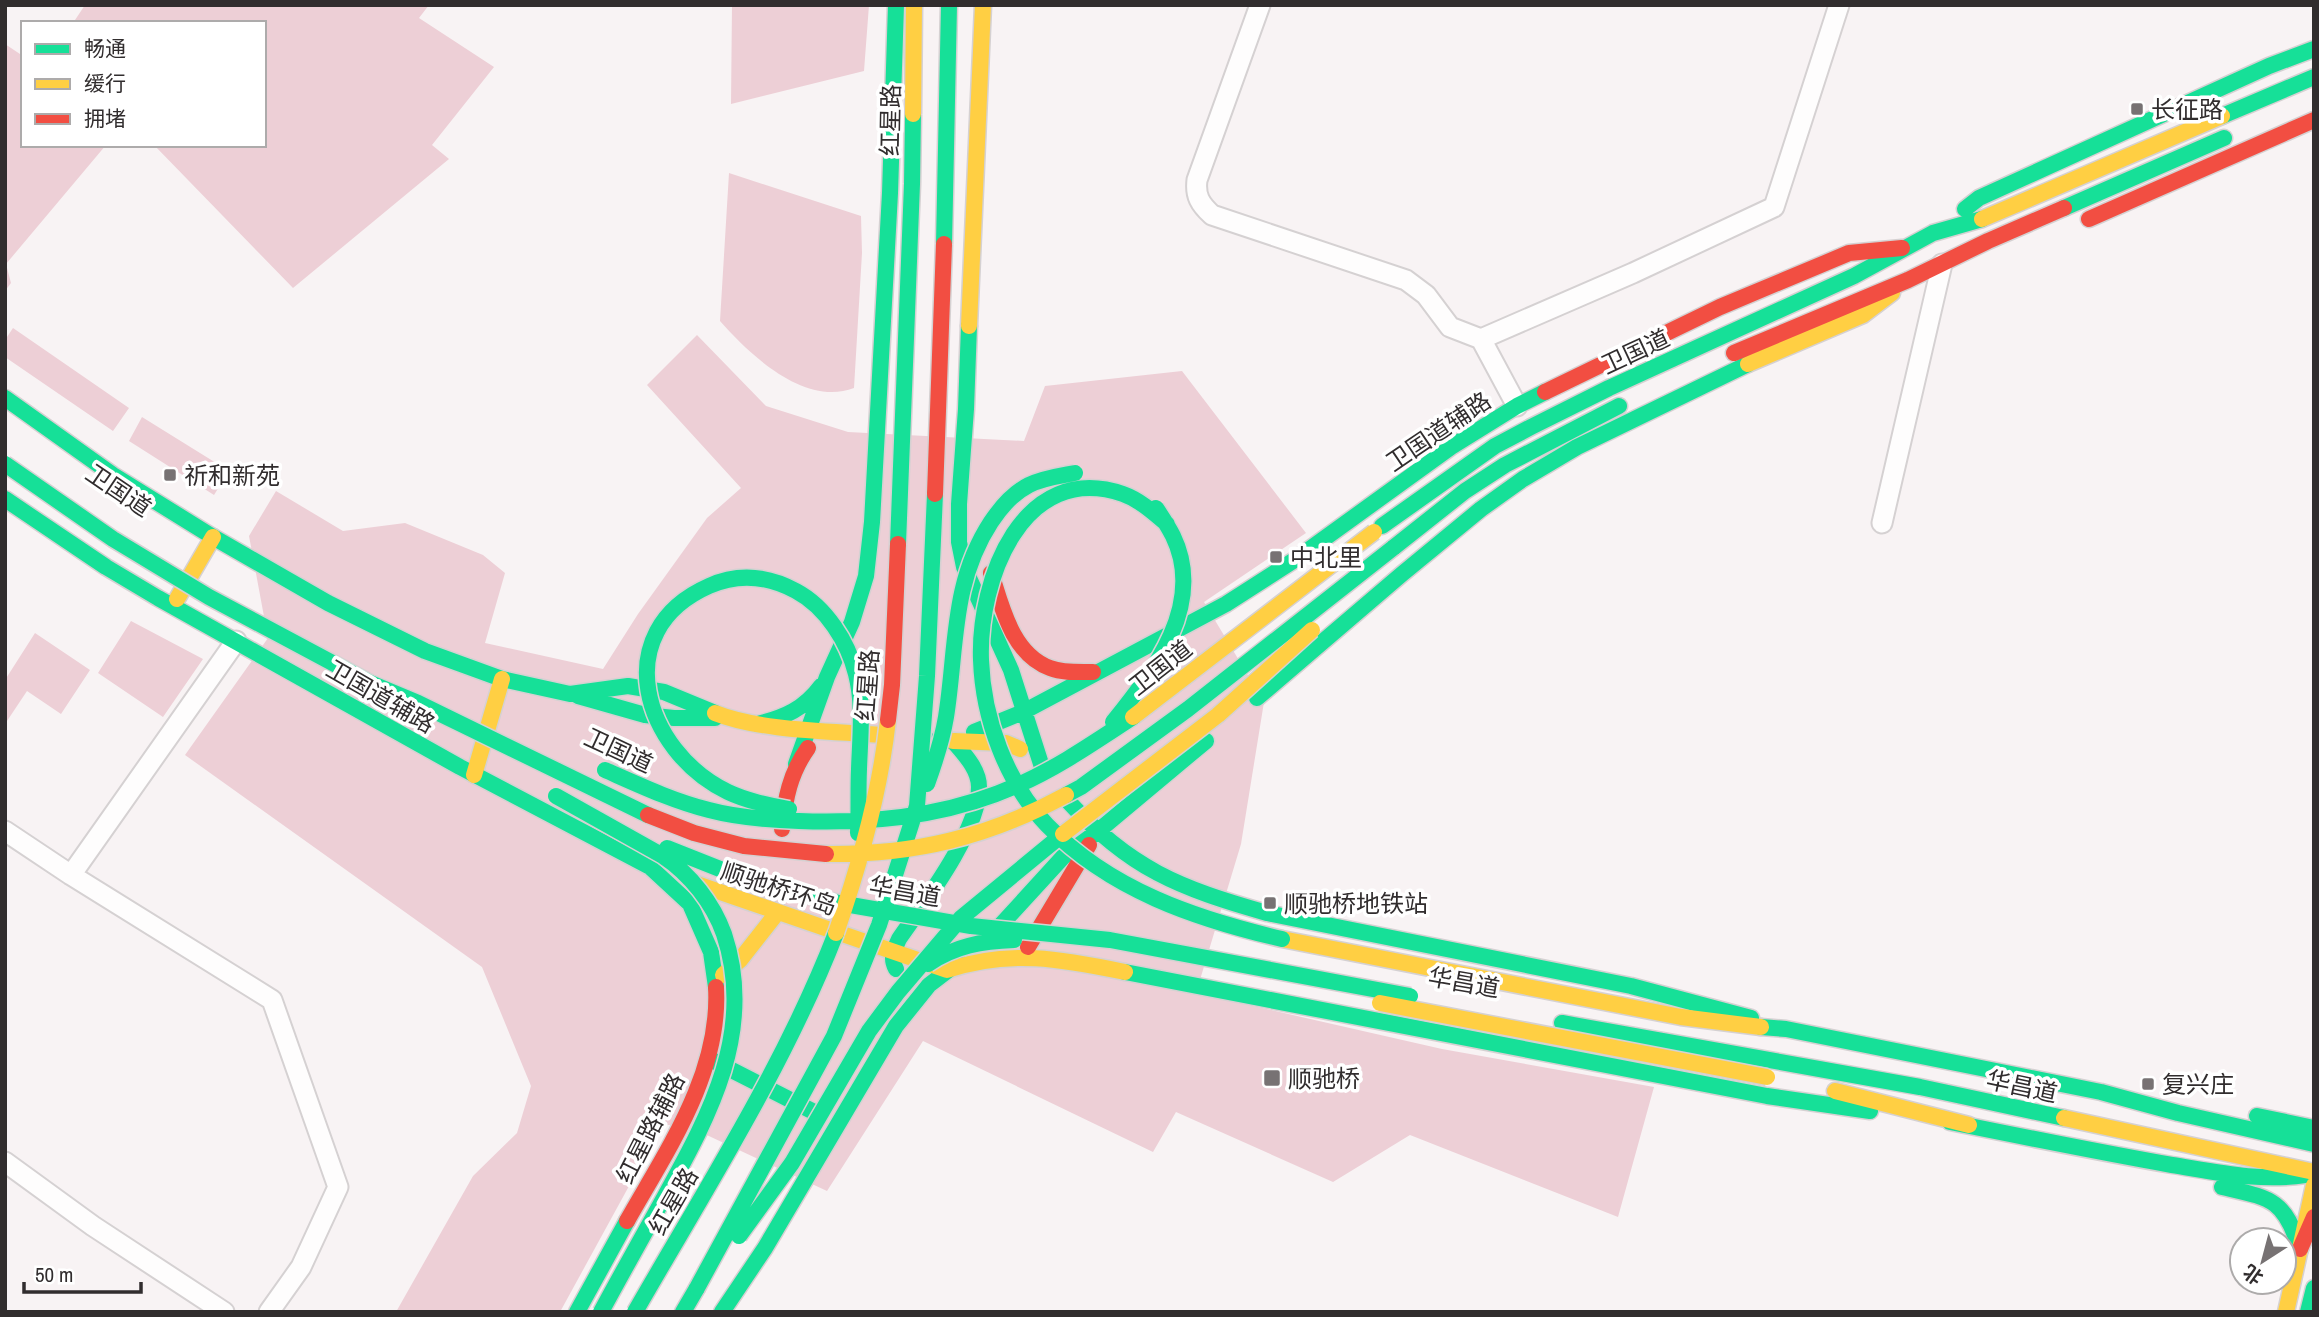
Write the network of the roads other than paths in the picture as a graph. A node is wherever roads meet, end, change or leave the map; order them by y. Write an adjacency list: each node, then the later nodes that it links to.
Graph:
1 (895, 5): 21 (main road)
2 (915, 5): 69 (main road, 红星路, bridge)
3 (949, 5): 63 (main road, bridge)
4 (983, 5): 23 (main road)
5 (1260, 5): 17 (street)
6 (1839, 5): 17 (street)
7 (2314, 49): 12 (main road)
8 (2314, 77): 12 (main road, 卫国道)
9 (2314, 120): 11 (main road)
10 (2237, 132): 15 (main road)
11 (2070, 227)
12 (1933, 233): 13 (main road, 卫国道)
13 (1906, 248): 22 (main road, 卫国道辅路); 54 (main road, 卫国道, bridge)
14 (1984, 259): 15 (main road)
15 (1946, 262): 16 (main road); 27 (street)
16 (1908, 280): 18 (main road); 42 (main road)
17 (1481, 339): 22 (street)
18 (1713, 362)
19 (5, 398): 29 (main road)
20 (1629, 401): 30 (main road, 卫国道)
21 (877, 403): 23 (main road); 41 (main road)
22 (1517, 406): 34 (main road, 卫国道辅路)
23 (966, 410): 25 (main road)
24 (5, 464): 44 (main road, 卫国道, bridge)
25 (963, 471): 33 (main road); 36 (main road)
26 (8, 506): 35 (main road, 卫国道辅路)
27 (1882, 523)
28 (1167, 524): 54 (main road, bridge); 63 (main road, bridge); 81 (main road, 华昌道, bridge)
29 (213, 537): 35 (main road); 43 (main road)
30 (1393, 548): 44 (main road, 卫国道, bridge); 78 (main road, bridge)
31 (180, 556): 32 (main road)
32 (205, 570)
33 (971, 582): 38 (main road); 55 (main road)
34 (1226, 604): 40 (main road, 卫国道辅路); 42 (main road)
35 (173, 606): 37 (main road, 卫国道辅路)
36 (1010, 627): 38 (main road); 39 (main road)
37 (236, 640): 61 (main road, 卫国道辅路); 70 (street)
38 (1012, 661): 39 (main road); 47 (main road)
39 (1047, 668): 40 (main road)
40 (1095, 672): 47 (main road, 卫国道辅路)
41 (828, 677): 50 (main road); 51 (main road)
42 (1281, 678): 67 (main road)
43 (502, 679): 45 (main road); 61 (main road)
44 (370, 683): 53 (main road, 卫国道, bridge)
45 (570, 694): 48 (main road); 48 (main road)
46 (483, 710): 49 (main road)
47 (1023, 712): 55 (main road, 卫国道辅路); 60 (main road)
48 (728, 719): 50 (main road)
49 (508, 722)
50 (758, 724): 51 (main road); 59 (main road)
51 (809, 729): 52 (main road); 59 (main road)
52 (832, 731): 55 (main road); 59 (main road, 顺驰桥环岛)
53 (445, 733)
54 (1100, 738): 64 (main road, 卫国道, bridge)
55 (953, 741): 60 (main road); 75 (main road)
56 (468, 747): 57 (main road)
57 (492, 760)
58 (590, 762): 64 (main road, 卫国道, bridge)
59 (796, 764): 71 (main road, 顺驰桥环岛)
60 (1042, 767): 67 (main road, 华昌道)
61 (474, 775): 68 (main road, 卫国道辅路)
62 (540, 786): 65 (main road, bridge)
63 (917, 806): 97 (main road, bridge)
64 (847, 822): 69 (main road, bridge)
65 (611, 826): 93 (main road, 华昌道, bridge); 102 (main road, bridge)
66 (5, 831): 70 (street)
67 (1097, 832): 76 (main road); 77 (main road); 81 (main road, 华昌道)
68 (650, 867): 72 (main road, 顺驰桥环岛); 74 (main road, 卫国道辅路)
69 (857, 867): 103 (main road, 红星路, bridge)
70 (71, 875): 100 (street)
71 (772, 892): 72 (main road); 73 (main road)
72 (757, 905): 73 (main road, 顺驰桥环岛); 74 (main road)
73 (778, 913): 75 (main road, 顺驰桥环岛); 79 (main road)
74 (711, 952): 79 (main road, 红星路辅路)
75 (893, 952): 77 (main road, 顺驰桥环岛); 80 (main road)
76 (1023, 956): 77 (main road, 华昌道); 87 (main road, 华昌道)
77 (947, 970): 80 (main road)
78 (914, 974): 83 (main road, bridge); 97 (main road, bridge)
79 (716, 981): 82 (main road, 红星路辅路)
80 (896, 1026): 86 (main road)
81 (1786, 1028): 85 (main road, 华昌道)
82 (708, 1058): 86 (main road); 101 (main road, 红星路辅路)
83 (1773, 1078)
84 (1815, 1087): 87 (main road, 华昌道)
85 (2101, 1092): 88 (main road); 89 (main road, 华昌道)
86 (837, 1124): 105 (main road)
87 (1969, 1125): 91 (main road, 华昌道)
88 (2314, 1128)
89 (2277, 1136): 90 (main road, 华昌道); 93 (main road)
90 (2314, 1144)
91 (2132, 1158): 93 (main road, 华昌道); 96 (main road)
92 (5, 1162): 99 (street)
93 (2314, 1172)
94 (2314, 1185): 96 (main road)
95 (2314, 1217): 96 (main road)
96 (2300, 1249): 106 (main road)
97 (697, 1288): 104 (main road)
98 (2314, 1288): 107 (main road)
99 (224, 1312)
100 (270, 1312)
101 (577, 1312)
102 (601, 1312)
103 (635, 1312)
104 (683, 1312)
105 (722, 1312)
106 (2286, 1312)
107 (2308, 1312)

